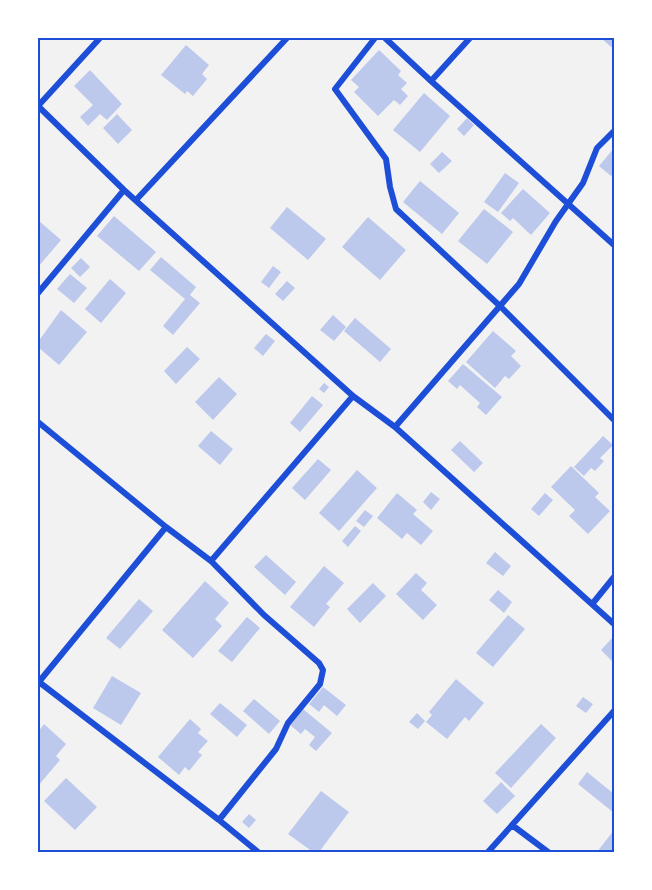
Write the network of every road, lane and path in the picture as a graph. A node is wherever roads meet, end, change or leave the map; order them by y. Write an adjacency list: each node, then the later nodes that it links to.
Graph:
1 (100, 38): 7 (street)
2 (287, 38): 10 (street)
3 (375, 38): 14 (street)
4 (385, 38): 6 (street)
5 (470, 38): 6 (street)
6 (431, 81): 11 (street)
7 (38, 106): 9 (street)
8 (615, 131): 11 (street)
9 (124, 190): 10 (street); 13 (street)
10 (135, 200): 15 (street)
11 (569, 203): 12 (street); 14 (street)
12 (615, 245)
13 (38, 293)
14 (501, 307): 16 (street); 18 (street)
15 (353, 396): 18 (street); 20 (street)
16 (615, 420)
17 (38, 422): 19 (street)
18 (394, 428): 22 (street)
19 (166, 527): 20 (street); 24 (street)
20 (212, 561): 26 (street)
21 (615, 577): 22 (street)
22 (593, 603): 23 (street)
23 (615, 624)
24 (38, 682): 26 (street)
25 (615, 711): 27 (street)
26 (219, 820): 28 (street)
27 (512, 825): 29 (street); 30 (street)
28 (258, 852)
29 (488, 852)
30 (548, 852)

